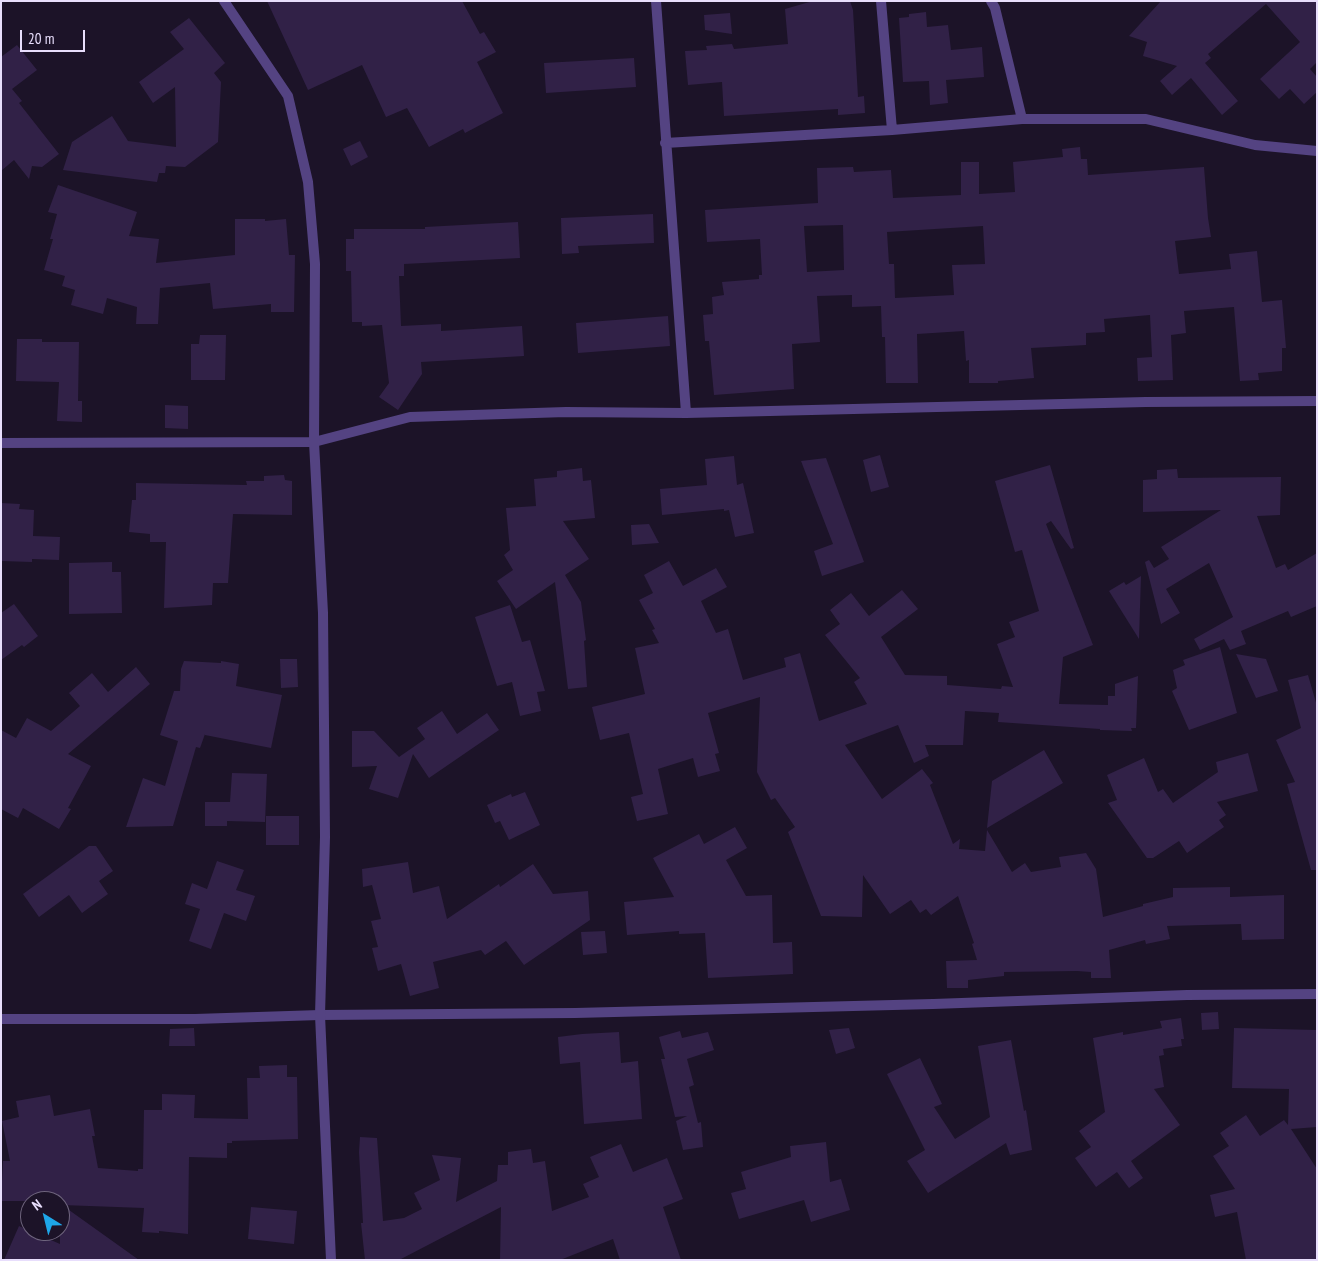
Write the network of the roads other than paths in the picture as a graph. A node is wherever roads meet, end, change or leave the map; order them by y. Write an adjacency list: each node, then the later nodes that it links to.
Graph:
1 (224, 1): 11 (street)
2 (656, 1): 7 (street)
3 (881, 1): 6 (street)
4 (991, 1): 5 (street)
5 (1022, 119): 6 (street); 8 (street)
6 (892, 130): 7 (street)
7 (666, 143): 10 (street)
8 (1317, 151)
9 (1317, 401): 10 (street)
10 (686, 413): 11 (street)
11 (314, 442): 12 (street); 14 (street)
12 (1, 443)
13 (1317, 994): 14 (street)
14 (320, 1015): 15 (street); 16 (street)
15 (1, 1019)
16 (331, 1260)

